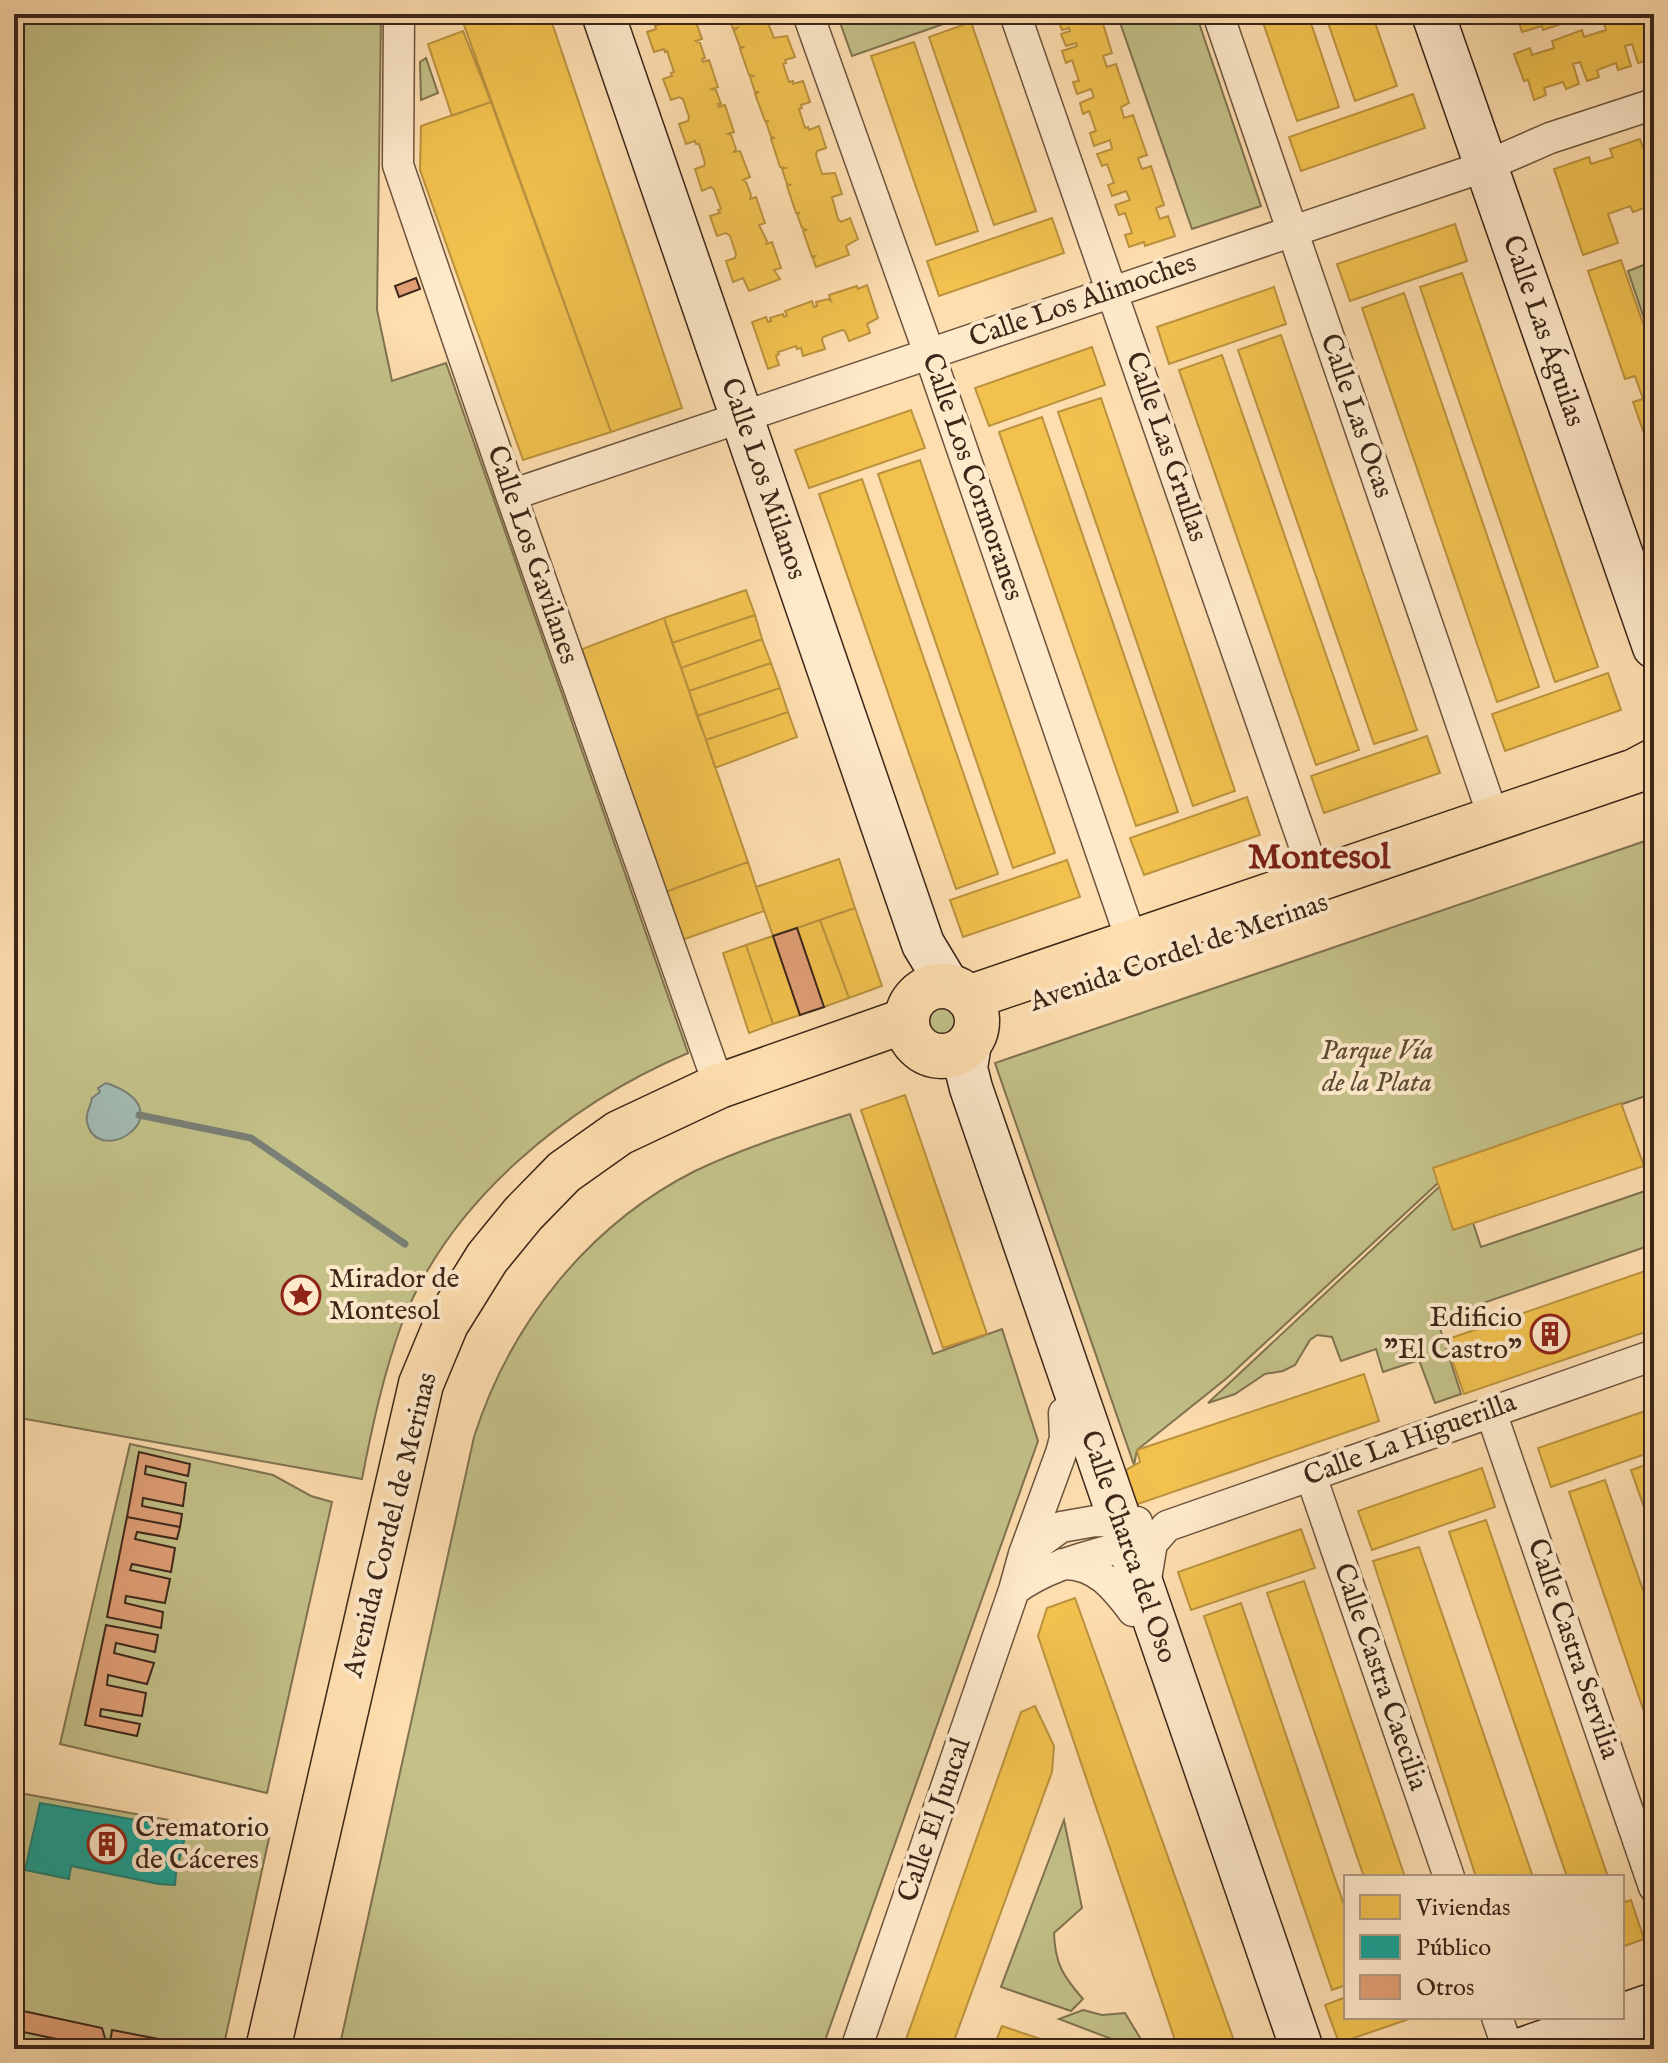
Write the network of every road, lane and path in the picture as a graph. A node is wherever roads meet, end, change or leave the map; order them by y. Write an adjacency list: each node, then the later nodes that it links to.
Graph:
1 (399, 14): 13 (street, Calle Los Gavilanes)
2 (603, 14): 12 (main road, Calle Los Milanos)
3 (808, 14): 11 (street, Calle Los Cormoranes)
4 (1015, 14): 10 (street, Calle Las Grullas)
5 (1218, 14): 9 (street, Calle Las Ocas)
6 (1433, 14): 8 (main road, Calle Las Águilas)
7 (1654, 104): 8 (street, Calle Los Alimoches)
8 (1486, 166): 9 (street, Calle Los Alimoches); 14 (main road, Calle Las Águilas)
9 (1292, 230): 10 (street, Calle Los Alimoches); 17 (street, Calle Las Ocas)
10 (1112, 292): 11 (street, Calle Los Alimoches); 18 (street, Calle Las Grullas)
11 (929, 353): 12 (street, Calle Los Alimoches); 19 (street, Calle Los Cormoranes)
12 (741, 417): 13 (street, Calle Los Alimoches); 20 (main road, Calle Los Milanos)
13 (511, 495): 21 (street, Calle Los Gavilanes)
14 (1654, 647)
15 (1654, 761): 17 (main road, Avenida Cordel de Merinas)
16 (1654, 790): 20 (main road, Avenida Cordel de Merinas)
17 (1494, 819): 18 (main road, Avenida Cordel de Merinas)
18 (1316, 879): 19 (main road, Avenida Cordel de Merinas)
19 (1132, 942): 20 (main road, Avenida Cordel de Merinas)
20 (942, 1021): 21 (main road, Avenida Cordel de Merinas); 24 (main road, Calle Charca del Oso); 26 (main road, Calle Charca del Oso); 39 (main road, Avenida Cordel de Merinas)
21 (719, 1086): 38 (main road, Avenida Cordel de Merinas)
22 (1654, 1355): 23 (street, Calle La Higuerilla)
23 (1491, 1412): 25 (street, Calle La Higuerilla); 32 (street, Calle Castra Servilia)
24 (1064, 1413): 26 (main road, Calle Charca del Oso); 27 (street, Calle El Juncal)
25 (1311, 1476): 26 (street, Calle La Higuerilla); 31 (street, Calle Castra Caecilia)
26 (1129, 1527): 27 (street); 28 (street); 30 (main road, Calle Charca del Oso)
27 (1024, 1554): 29 (street, Calle El Juncal)
28 (1057, 1564): 29 (street); 30 (street)
29 (1014, 1590): 40 (street, Calle El Juncal)
30 (1139, 1603): 41 (main road, Calle Charca del Oso); 42 (main road, Calle Charca del Oso)
31 (1448, 1875)
32 (1654, 1887)
33 (1654, 2004): 34 (main road)
34 (1624, 2014)
35 (1498, 2019): 43 (street)
36 (1609, 2019): 44 (main road)
37 (1654, 2036): 45 (main road)
38 (268, 2049)
39 (298, 2049)
40 (856, 2049)
41 (1283, 2049)
42 (1302, 2049)
43 (1508, 2049)
44 (1522, 2049)
45 (1615, 2049)

